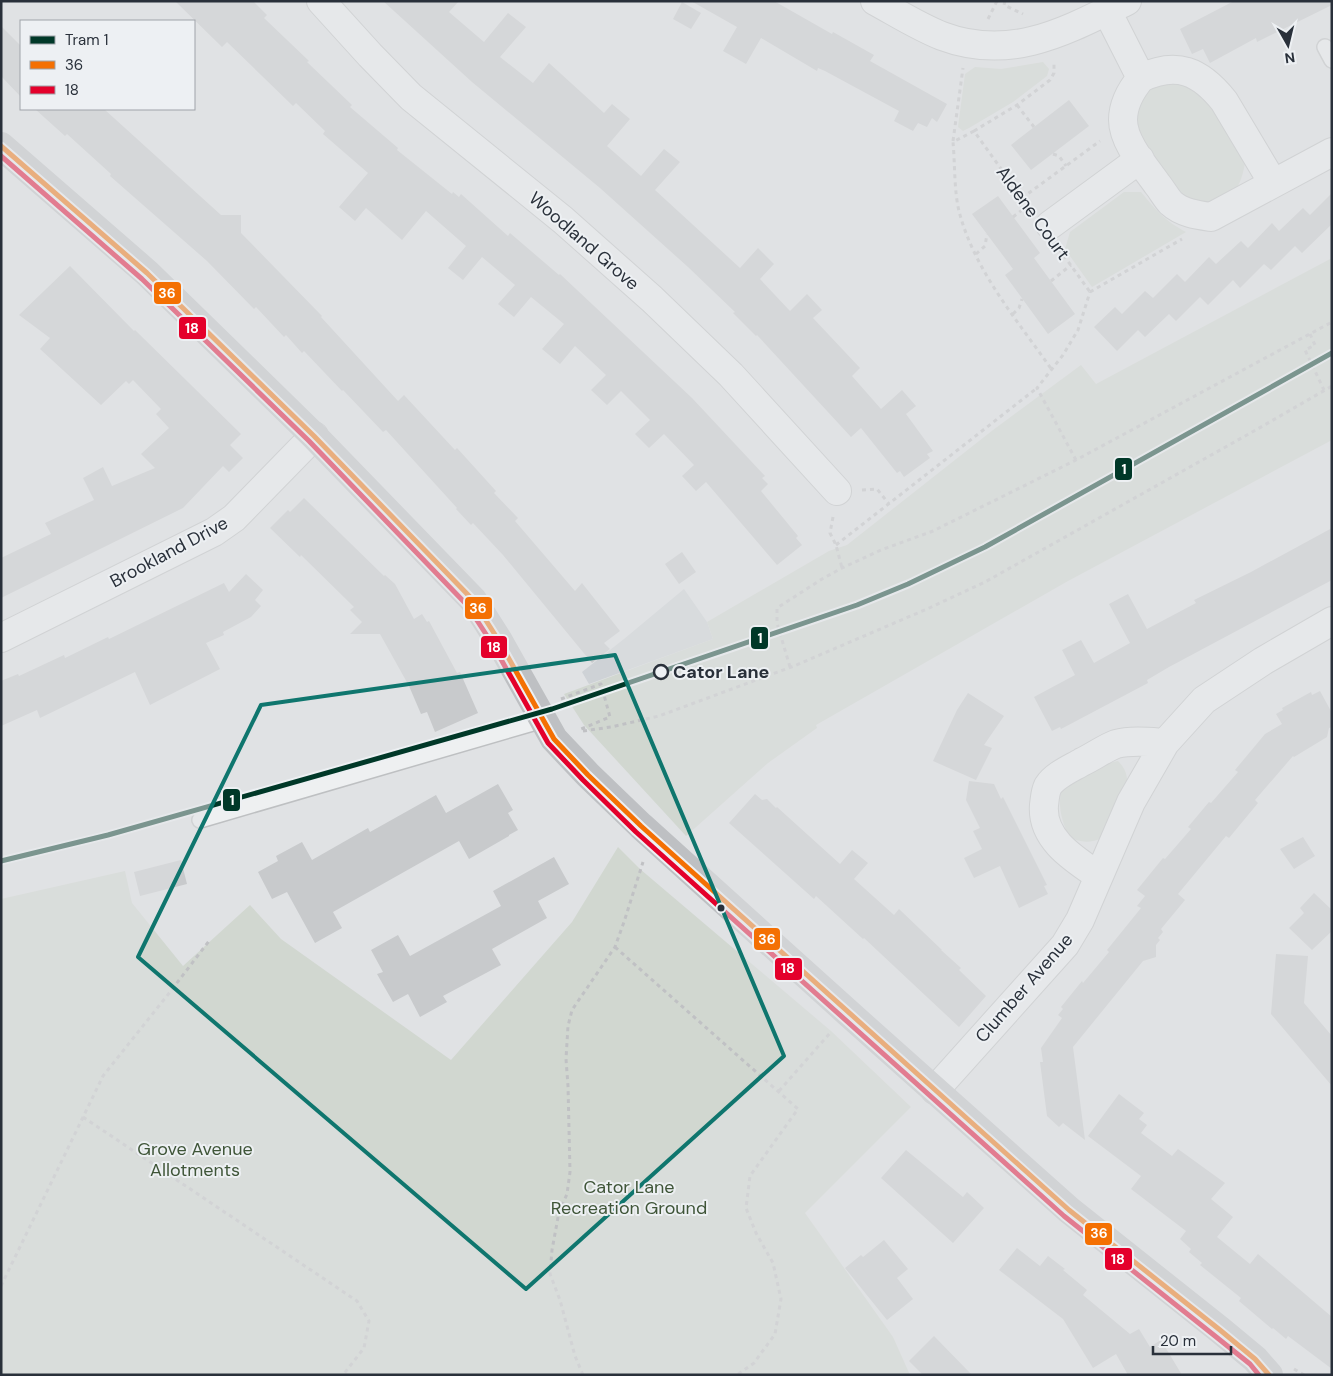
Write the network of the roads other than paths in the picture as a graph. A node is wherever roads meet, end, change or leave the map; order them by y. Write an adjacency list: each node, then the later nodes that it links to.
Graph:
1 (321, 1): 11 (street, Woodland Grove)
2 (875, 1): 3 (street)
3 (1117, 6): 4 (street)
4 (1141, 78): 7 (street); 8 (street)
5 (1, 146): 10 (street)
6 (1332, 152): 8 (street)
7 (1140, 159): 8 (street); 9 (street, Aldene Court)
8 (1273, 183)
9 (1046, 228)
10 (314, 436): 13 (street, Brookland Drive); 14 (street)
11 (837, 491)
12 (1332, 621): 15 (street, Clumber Avenue)
13 (1, 638)
14 (549, 710): 16 (lane); 18 (street)
15 (1165, 743): 17 (street, Clumber Avenue); 17 (street)
16 (200, 820)
17 (1099, 876): 18 (street, Clumber Avenue)
18 (935, 1090): 19 (street)
19 (1269, 1375)

